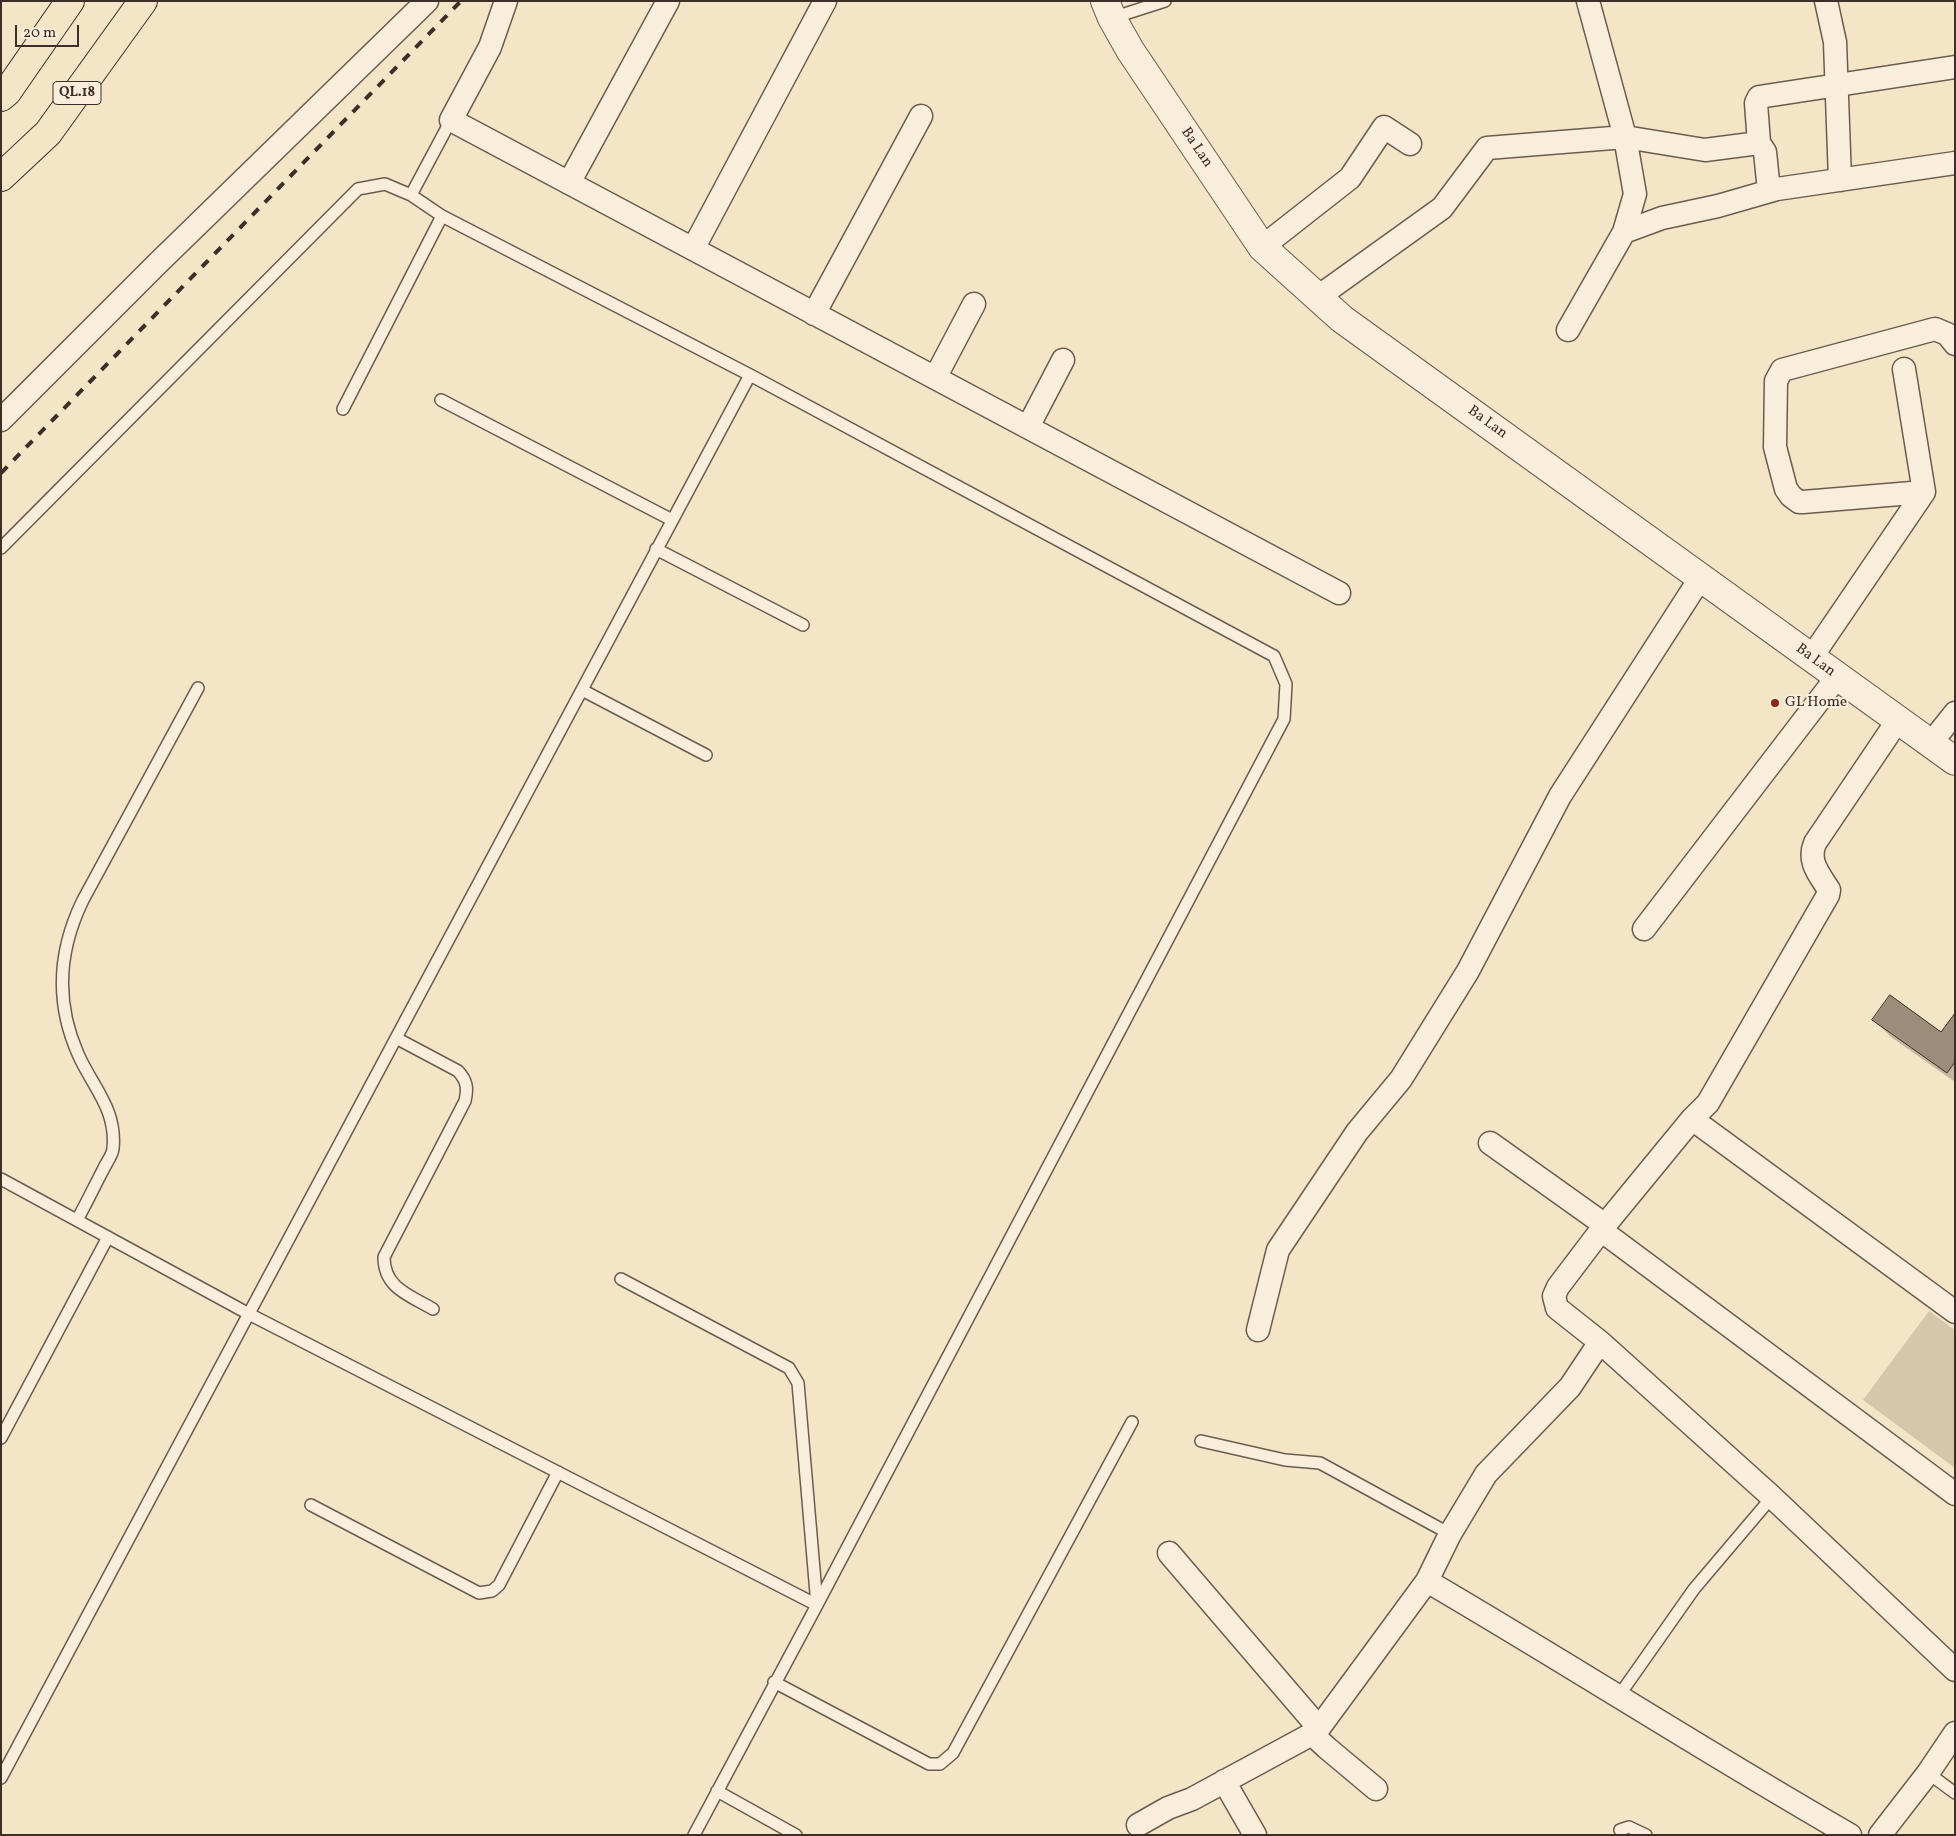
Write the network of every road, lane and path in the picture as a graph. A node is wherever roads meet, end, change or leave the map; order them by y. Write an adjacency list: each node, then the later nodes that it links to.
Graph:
1 (70, 1): 13 (main road)
2 (143, 1): 20 (main road, QL.18)
3 (427, 1): 40 (street)
4 (506, 1): 15 (street)
5 (668, 1): 22 (street)
6 (825, 1): 28 (street)
7 (1165, 1): 10 (lane)
8 (1588, 1): 16 (street)
9 (1826, 1): 12 (street)
10 (1109, 10): 27 (street, Ba Lan)
11 (1955, 67): 12 (street)
12 (1835, 86): 17 (street); 21 (street)
13 (1, 97)
14 (920, 116): 31 (street)
15 (451, 120): 22 (street); 24 (lane)
16 (1626, 137): 17 (street); 26 (street); 29 (street)
17 (1759, 143): 23 (street)
18 (1410, 144): 27 (street)
19 (1955, 163): 21 (street)
20 (1, 177)
21 (1840, 180): 23 (street)
22 (569, 183): 28 (street)
23 (1769, 191): 26 (street)
24 (411, 195): 25 (lane); 44 (lane)
25 (442, 216): 36 (lane); 39 (lane)
26 (1624, 232): 32 (street)
27 (1262, 247): 29 (street, Ba Lan)
28 (693, 249): 31 (street)
29 (1318, 297): 46 (street, Ba Lan)
30 (974, 304): 37 (street)
31 (814, 314): 37 (street)
32 (1568, 330)
33 (1955, 344): 42 (street)
34 (1064, 360): 41 (street)
35 (1904, 369): 42 (street)
36 (750, 375): 43 (lane); 82 (lane)
37 (935, 378): 41 (street)
38 (441, 400): 43 (lane)
39 (343, 409)
40 (1, 420)
41 (1028, 427): 47 (street)
42 (1924, 492): 49 (street)
43 (672, 520): 45 (lane)
44 (1, 548)
45 (656, 549): 48 (lane); 52 (lane)
46 (1701, 577): 49 (street, Ba Lan); 70 (street)
47 (1339, 593)
48 (803, 624)
49 (1811, 658): 50 (street, Ba Lan)
50 (1837, 676): 54 (street, Ba Lan); 58 (street)
51 (198, 688): 63 (lane)
52 (582, 690): 56 (lane); 59 (lane)
53 (1955, 713): 55 (street)
54 (1898, 720): 55 (street, Ba Lan); 60 (street)
55 (1931, 743): 57 (street, Ba Lan)
56 (706, 755)
57 (1955, 761)
58 (1644, 929)
59 (396, 1038): 67 (lane); 69 (lane)
60 (1692, 1119): 64 (street); 68 (street)
61 (1490, 1143): 64 (street)
62 (1, 1179): 63 (lane)
63 (77, 1220): 65 (lane)
64 (1603, 1228): 71 (street); 76 (street)
65 (108, 1237): 69 (lane); 73 (lane)
66 (621, 1279): 82 (lane)
67 (433, 1309)
68 (1955, 1312)
69 (249, 1314): 75 (lane); 89 (lane)
70 (1258, 1330)
71 (1600, 1342): 77 (street); 79 (street)
72 (1132, 1422): 84 (lane)
73 (1, 1438)
74 (1201, 1441): 79 (lane)
75 (558, 1472): 78 (lane); 82 (lane)
76 (1955, 1494)
77 (1772, 1497): 83 (street); 85 (lane)
78 (311, 1505)
79 (1450, 1534): 81 (street)
80 (1169, 1553): 86 (street)
81 (1427, 1581): 85 (street); 86 (street)
82 (817, 1605): 84 (lane)
83 (1955, 1670)
84 (774, 1682): 92 (lane)
85 (1618, 1697): 100 (street)
86 (1316, 1731): 90 (street); 91 (street)
87 (1955, 1733): 88 (street)
88 (1928, 1773): 93 (lane); 101 (street)
89 (1, 1778)
90 (1224, 1781): 94 (street); 98 (street)
91 (1376, 1789)
92 (717, 1791): 96 (lane); 97 (lane)
93 (1955, 1793)
94 (1138, 1825)
95 (1620, 1830): 99 (lane)
96 (694, 1835)
97 (796, 1835)
98 (1254, 1835)
99 (1646, 1835)
100 (1850, 1835)
101 (1880, 1835)

